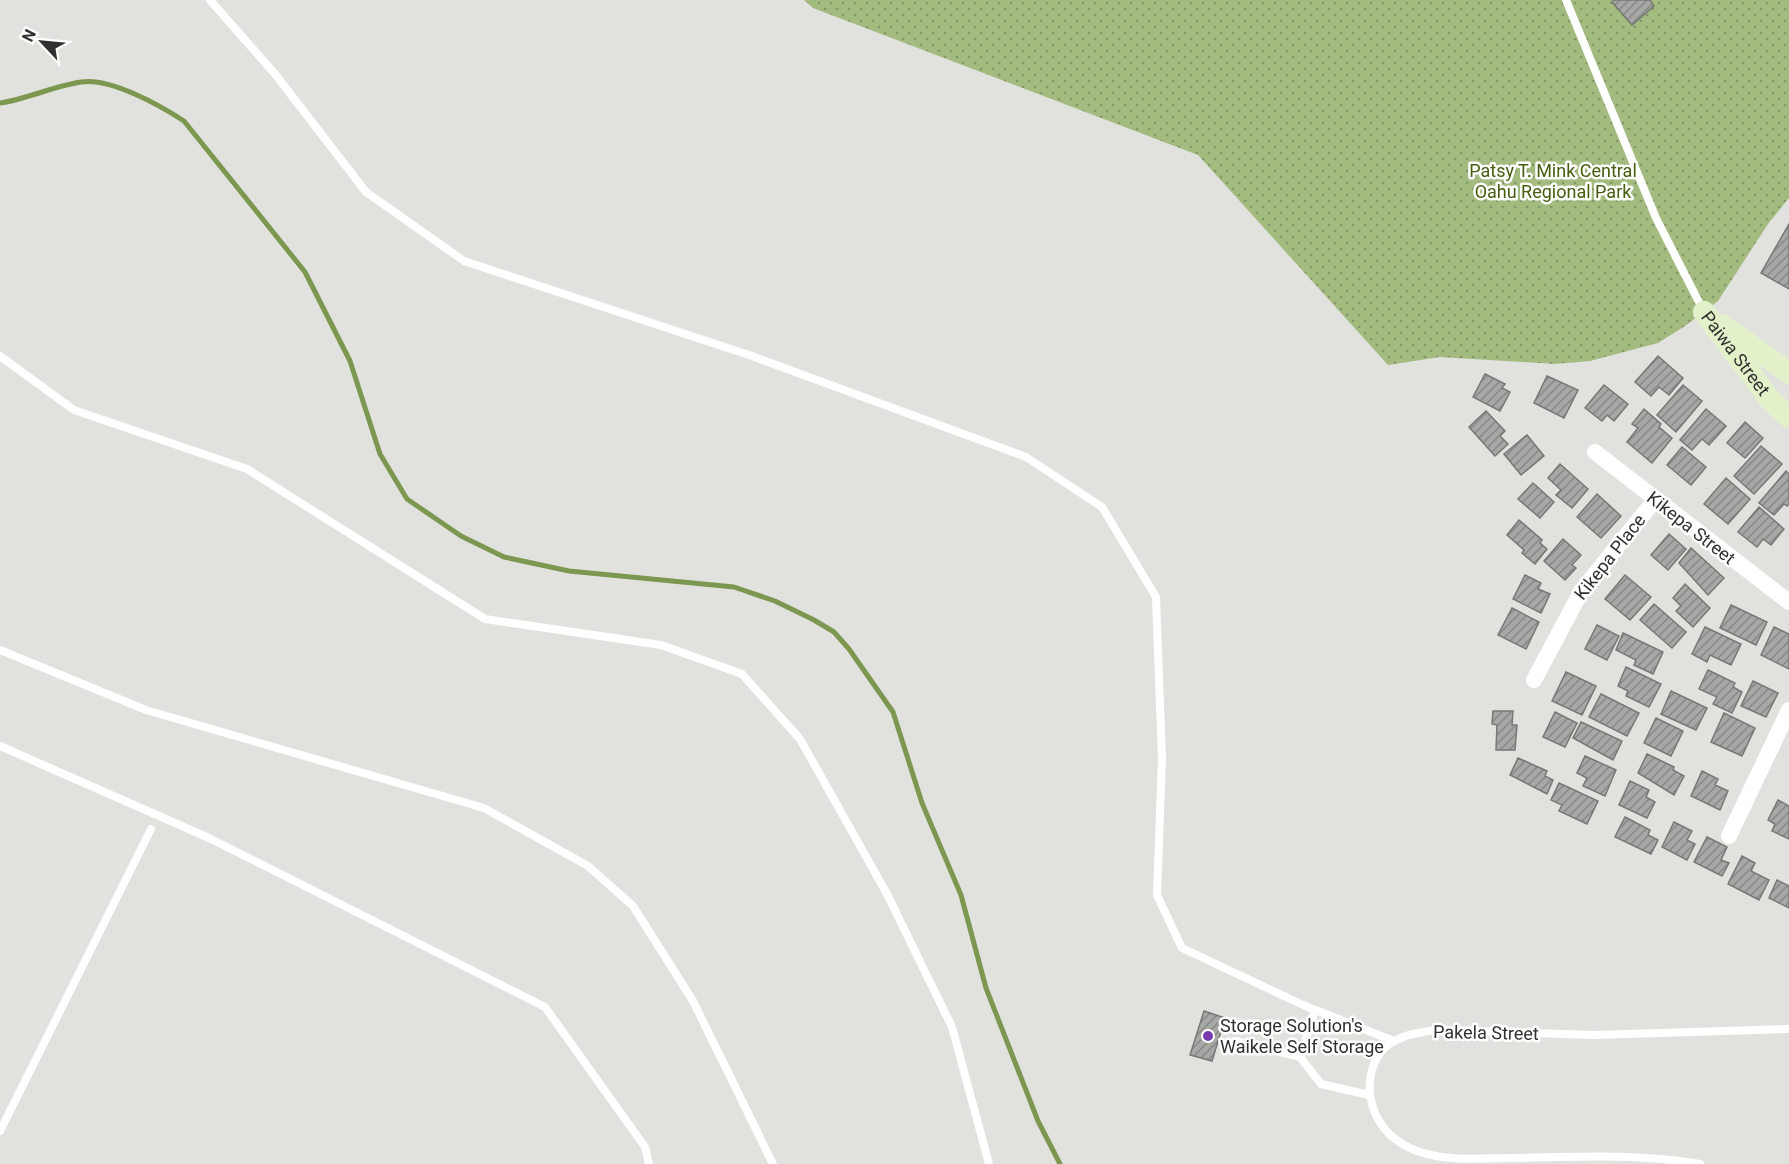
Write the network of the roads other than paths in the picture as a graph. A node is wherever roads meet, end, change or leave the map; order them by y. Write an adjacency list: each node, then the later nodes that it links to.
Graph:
1 (210, 0): 16 (lane)
2 (1566, 0): 3 (lane)
3 (1704, 312): 5 (street, Paiwa Street); 6 (street, Paiwa Street)
4 (0, 356): 26 (lane)
5 (1789, 373)
6 (1789, 417)
7 (1595, 452): 8 (street, Kikepa Street)
8 (1655, 500): 9 (street, Kikepa Street); 11 (street, Kikepa Place)
9 (1789, 602)
10 (0, 650): 25 (lane)
11 (1534, 681)
12 (1789, 710): 15 (street)
13 (0, 746): 24 (lane)
14 (151, 829): 22 (lane)
15 (1730, 836)
16 (1315, 1010): 19 (lane); 20 (lane)
17 (1789, 1029): 19 (lane, Pakela Street)
18 (1236, 1041): 20 (lane)
19 (1394, 1041): 21 (lane)
20 (1300, 1057): 21 (lane)
21 (1369, 1095): 23 (lane)
22 (0, 1131)
23 (1540, 1161): 27 (lane)
24 (649, 1164)
25 (773, 1164)
26 (989, 1164)
27 (1700, 1164)

